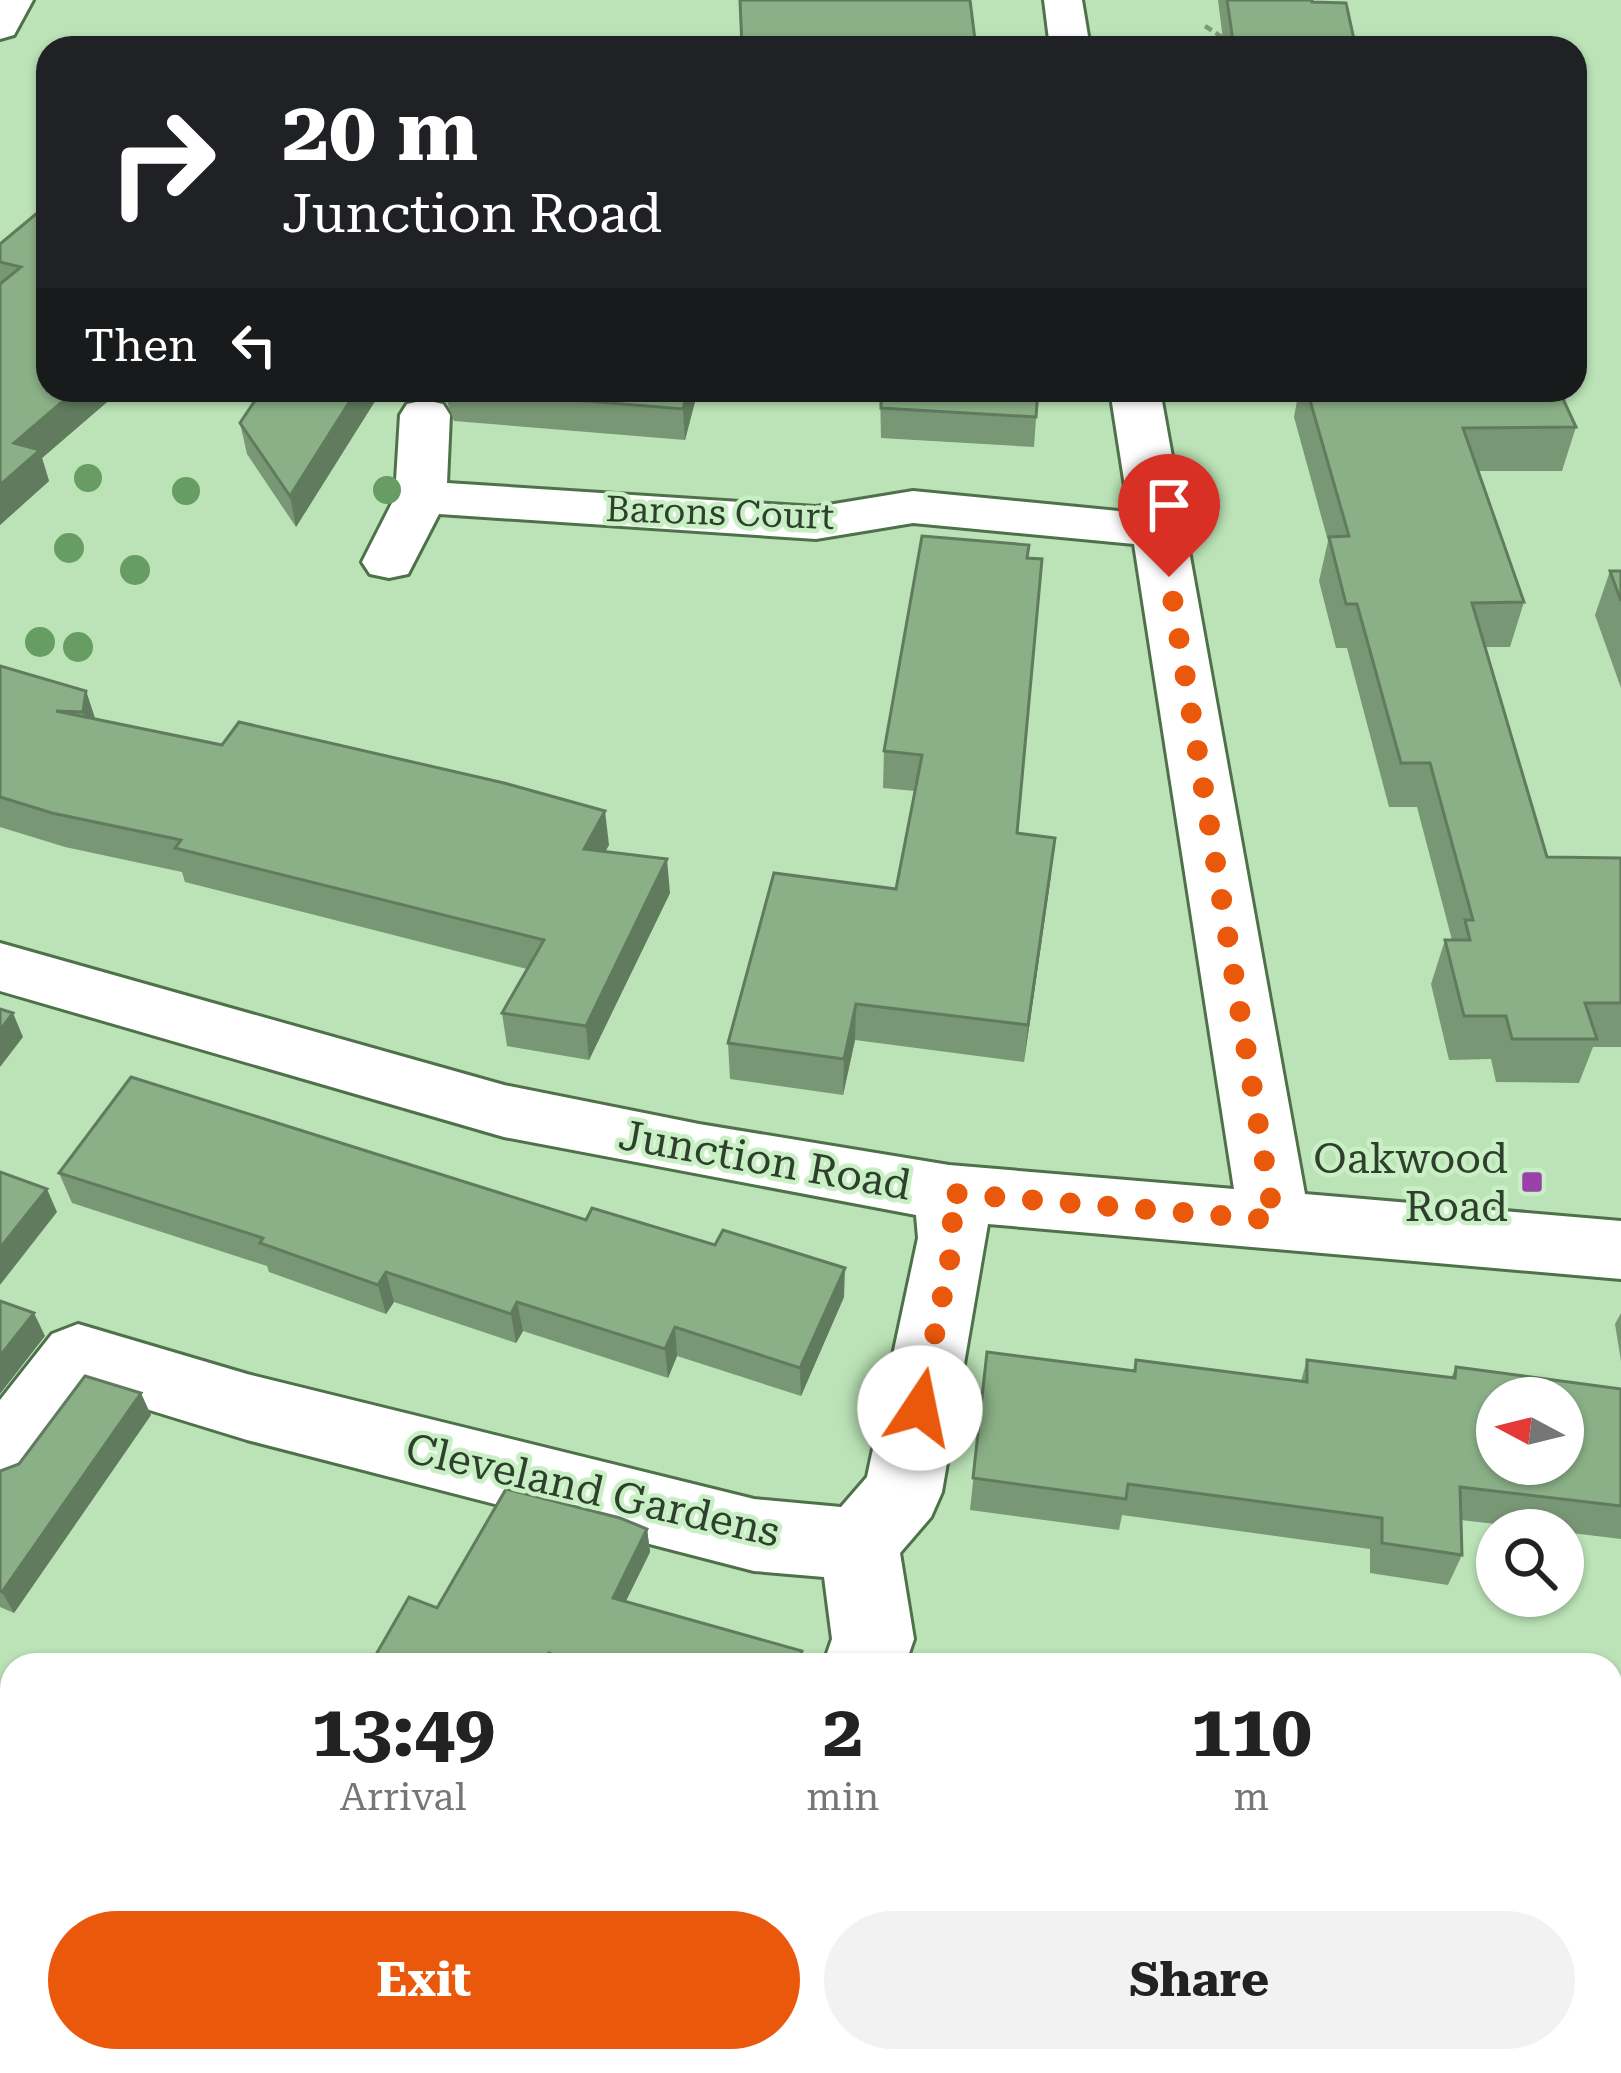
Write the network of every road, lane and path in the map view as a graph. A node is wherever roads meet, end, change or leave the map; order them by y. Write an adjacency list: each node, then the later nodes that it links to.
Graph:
1 (14, 0): 4 (street)
2 (1063, 0): 5 (street)
3 (1205, 26): 6 (path)
4 (0, 27)
5 (1068, 36)
6 (1220, 36)
7 (1137, 402): 10 (street)
8 (425, 415): 9 (street)
9 (421, 497): 10 (street, Barons Court); 11 (street)
10 (1161, 531): 14 (street)
11 (388, 562)
12 (0, 967): 13 (street, Junction Road)
13 (949, 1193): 14 (street, Junction Road); 17 (street)
14 (1274, 1220): 15 (street, Junction Road)
15 (1621, 1250)
16 (0, 1459): 17 (street, Cleveland Gardens)
17 (859, 1544): 18 (street)
18 (868, 1653)

